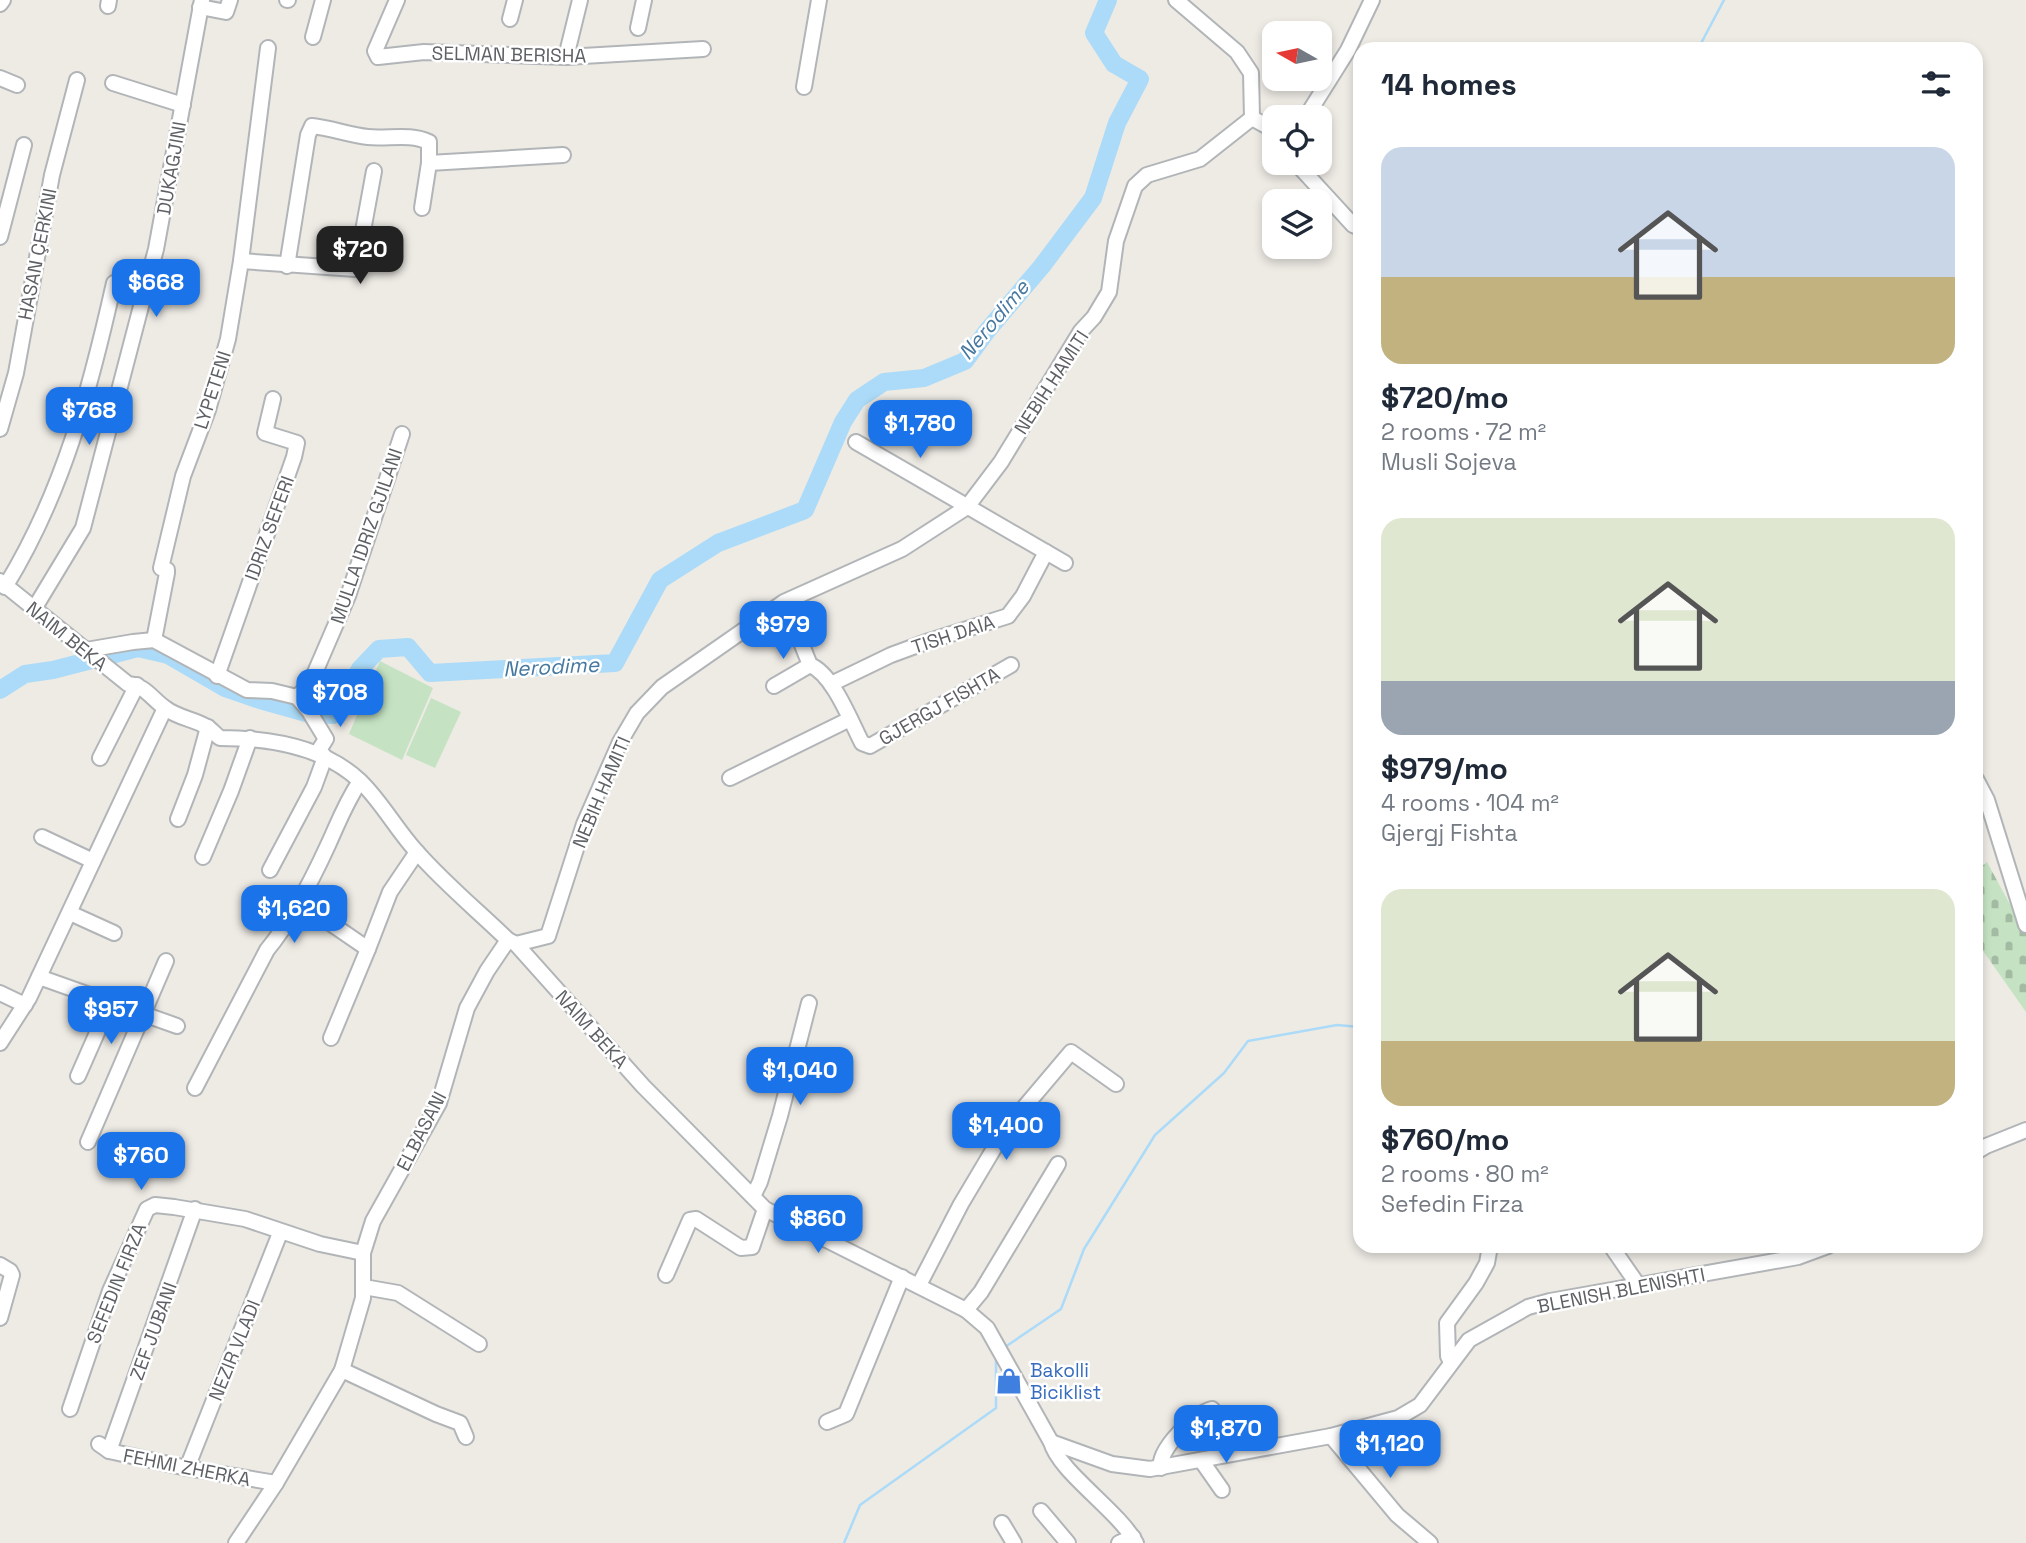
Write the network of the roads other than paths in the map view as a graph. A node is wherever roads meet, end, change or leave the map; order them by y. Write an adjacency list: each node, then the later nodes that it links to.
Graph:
1 (230, 0): 10 (street)
2 (323, 0): 13 (street)
3 (397, 0): 18 (street, SELMAN BERISHA)
4 (515, 0): 11 (street)
5 (580, 0): 18 (street)
6 (644, 0): 12 (street)
7 (819, 0): 23 (street)
8 (1176, 0): 26 (street)
9 (1372, 0): 14 (street)
10 (201, 4): 24 (street, DUKAGJINI)
11 (510, 19)
12 (638, 28)
13 (313, 37)
14 (1358, 42)
15 (268, 48): 36 (street, LYPETENI)
16 (703, 49): 18 (street, SELMAN BERISHA)
17 (1353, 54): 25 (street)
18 (566, 57)
19 (0, 78): 22 (street)
20 (76, 79): 40 (street, HASAN ÇERKINI)
21 (113, 83): 24 (street)
22 (17, 85)
23 (804, 87)
24 (183, 105): 47 (street, DUKAGJINI)
25 (1315, 105)
26 (1252, 118): 27 (street); 43 (street, NEBIH HAMITI)
27 (1262, 123)
28 (24, 145): 35 (street)
29 (563, 155): 30 (street)
30 (429, 163): 33 (street); 37 (street)
31 (374, 171): 37 (street)
32 (1307, 175): 34 (street)
33 (422, 208)
34 (1353, 225)
35 (0, 237)
36 (241, 261): 37 (street); 49 (street, LYPETENI)
37 (287, 266)
38 (114, 283): 46 (street)
39 (273, 399): 53 (street, IDRIZ SEFERI)
40 (0, 429)
41 (402, 434): 57 (street, MULLA IDRIZ GJILANI)
42 (856, 442): 43 (street)
43 (967, 507): 44 (street); 48 (street, NEBIH HAMITI)
44 (1046, 552): 45 (street); 54 (street, TISH DAIA)
45 (1065, 563)
46 (3, 584): 47 (street, NAIM BEKA)
47 (34, 609): 50 (street, NAIM BEKA)
48 (772, 611): 51 (street, GJERGJ FISHTA); 77 (street, NEBIH HAMITI)
49 (153, 640): 50 (street); 53 (street)
50 (86, 650): 55 (street, NAIM BEKA)
51 (810, 665): 54 (street, GJERGJ FISHTA); 56 (street)
52 (1011, 665): 59 (street, GJERGJ FISHTA)
53 (217, 676): 57 (street)
54 (831, 684): 59 (street, GJERGJ FISHTA)
55 (138, 685): 58 (street, NAIM BEKA); 63 (street)
56 (774, 686)
57 (297, 697): 62 (street)
58 (165, 708): 60 (street, NAIM BEKA); 71 (street)
59 (850, 719): 64 (street)
60 (208, 727): 61 (street, NAIM BEKA); 67 (street)
61 (250, 738): 62 (street, NAIM BEKA); 70 (street)
62 (325, 757): 65 (street, NAIM BEKA); 72 (street)
63 (100, 758)
64 (730, 778)
65 (360, 781): 69 (street, NAIM BEKA); 73 (street)
66 (1983, 792): 75 (street)
67 (178, 820)
68 (42, 837): 71 (street)
69 (417, 852): 77 (street, NAIM BEKA); 78 (street)
70 (203, 857)
71 (93, 861): 74 (street)
72 (270, 870)
73 (298, 901): 78 (street); 91 (street)
74 (70, 913): 76 (street); 80 (street)
75 (2026, 925)
76 (114, 933)
77 (512, 942): 96 (street, NAIM BEKA); 100 (street, ELBASANI)
78 (368, 949): 87 (street)
79 (166, 961): 85 (street)
80 (39, 977): 82 (street); 84 (street)
81 (0, 993): 84 (street)
82 (111, 1001): 85 (street); 89 (street)
83 (810, 1003): 96 (street)
84 (25, 1005): 88 (street)
85 (144, 1014): 86 (street); 93 (street)
86 (177, 1026)
87 (331, 1038)
88 (0, 1043)
89 (78, 1076)
90 (1116, 1084): 107 (street)
91 (195, 1088)
92 (2026, 1130): 94 (street)
93 (88, 1142)
94 (1983, 1148)
95 (1058, 1164): 110 (street)
96 (753, 1196): 98 (street, NAIM BEKA)
97 (195, 1209): 99 (street, SEFEDIN FIRZA); 115 (street, SEFEDIN FIRZA); 121 (street, ZEF JUBANI)
98 (765, 1209): 105 (street); 106 (street, NAIM BEKA)
99 (280, 1233): 100 (street, SEFEDIN FIRZA); 123 (street, NEZIR VLADI)
100 (363, 1253): 109 (street, ELBASANI)
101 (1489, 1253): 113 (street)
102 (1616, 1253): 108 (street)
103 (1790, 1253): 108 (street, BLENISH BLENISHTI)
104 (0, 1265): 111 (street)
105 (666, 1275)
106 (901, 1276): 107 (street, NAIM BEKA); 117 (street)
107 (919, 1285): 110 (street, NAIM BEKA)
108 (1638, 1285): 113 (street, BLENISH BLENISHTI)
109 (364, 1287): 112 (street); 114 (street, ELBASANI)
110 (967, 1310): 120 (street, NAIM BEKA)
111 (0, 1318)
112 (479, 1344)
113 (1451, 1362): 118 (street, BLENISH BLENISHTI)
114 (342, 1370): 119 (street); 125 (street, ELBASANI)
115 (70, 1409)
116 (1212, 1409): 124 (street)
117 (827, 1422)
118 (1331, 1436): 122 (street, BLENISH BLENISHTI); 133 (street)
119 (466, 1437)
120 (1051, 1442): 124 (street, BLENISH BLENISHTI); 129 (street, NAIM BEKA)
121 (104, 1448): 123 (street, FEHMI ZHERKA)
122 (1201, 1460): 124 (street, BLENISH BLENISHTI); 126 (street)
123 (187, 1468): 125 (street, FEHMI ZHERKA)
124 (1161, 1468)
125 (276, 1483): 130 (street, ELBASANI)
126 (1222, 1490)
127 (1041, 1511): 132 (street)
128 (1002, 1523): 131 (street)
129 (1129, 1541)
130 (236, 1543)
131 (1014, 1543)
132 (1068, 1543)
133 (1430, 1543)

